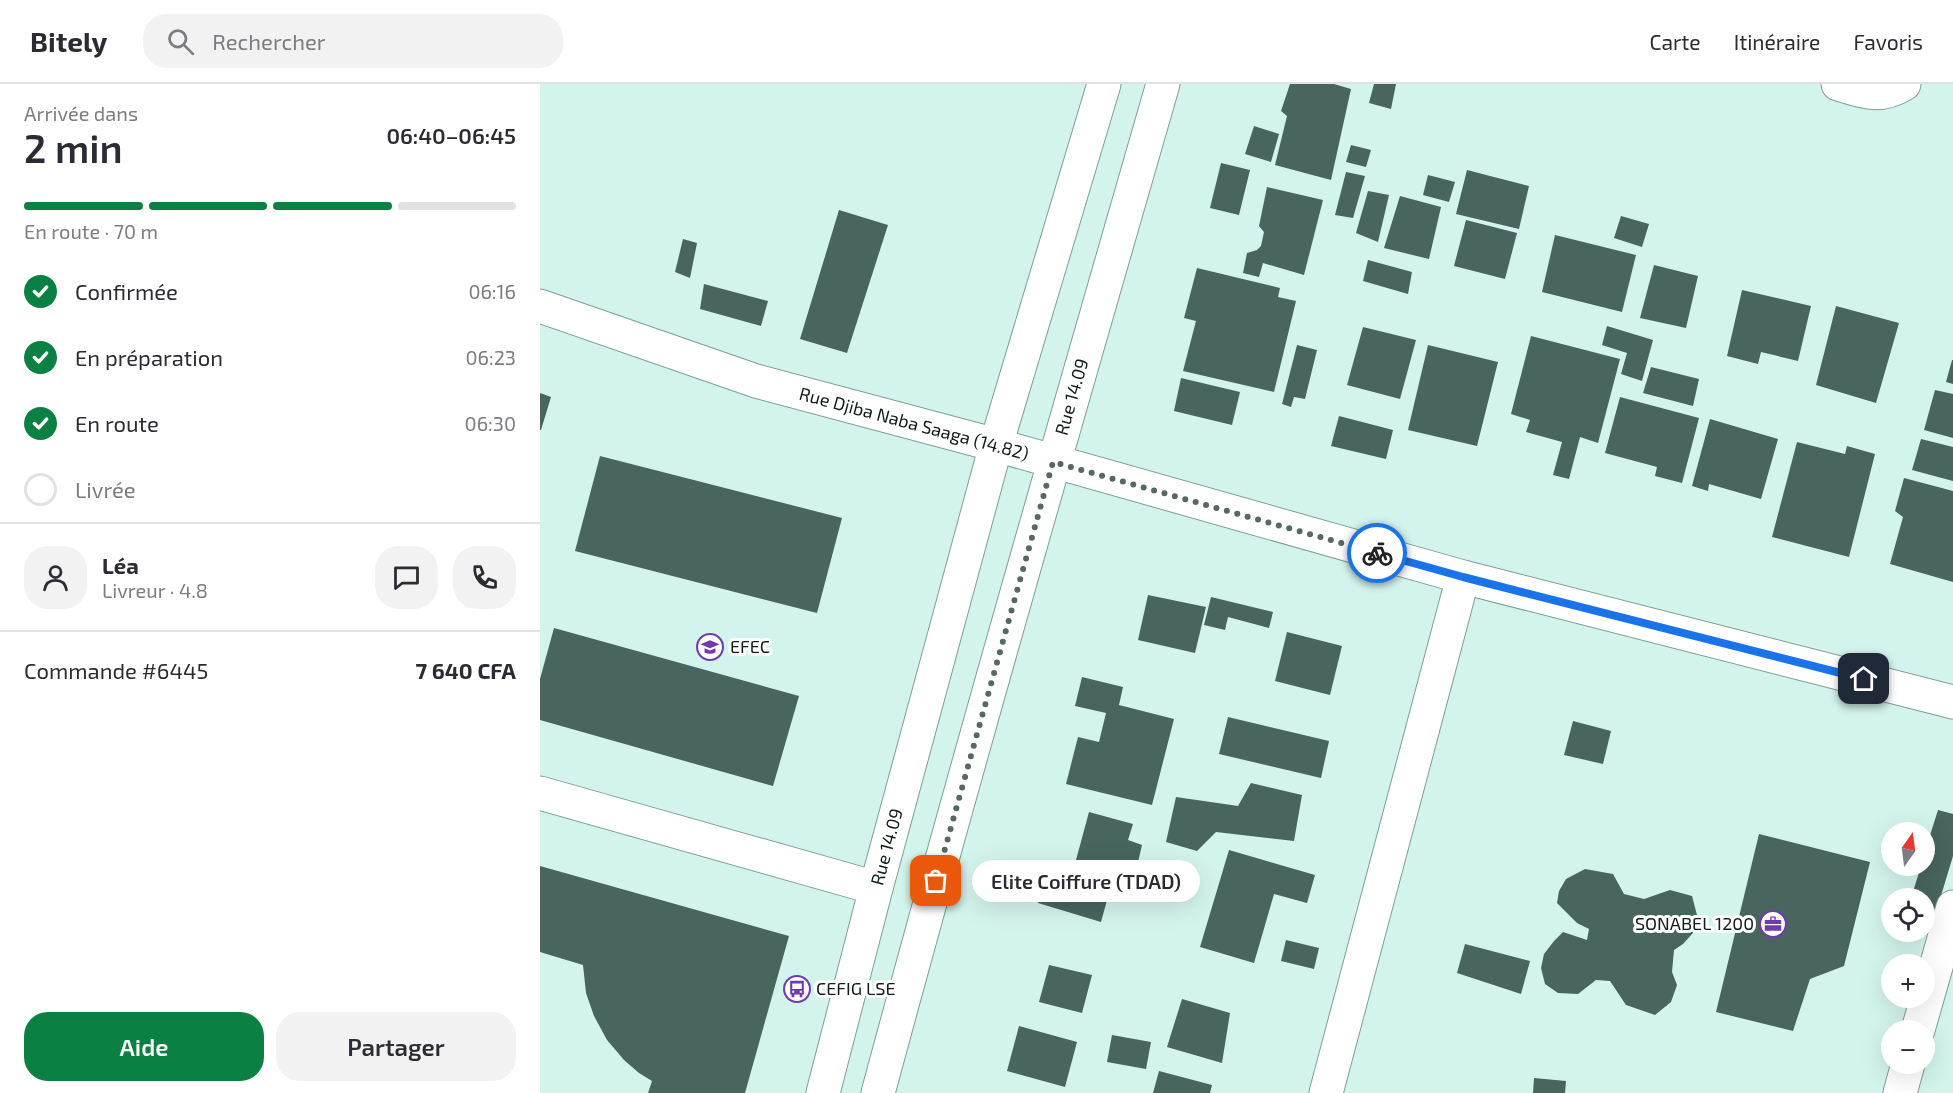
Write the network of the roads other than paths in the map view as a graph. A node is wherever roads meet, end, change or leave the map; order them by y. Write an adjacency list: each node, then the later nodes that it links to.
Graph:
1 (1104, 84): 6 (street, Rue 14.09)
2 (1163, 84): 7 (street, Rue 14.09)
3 (1838, 84): 4 (street)
4 (1904, 84)
5 (540, 306): 6 (street, Rue Djiba Naba Saaga (14.82))
6 (996, 445): 7 (street, Rue Djiba Naba Saaga (14.82)); 11 (street, Rue 14.09)
7 (1053, 462): 8 (street, Rue Djiba Naba Saaga (14.82)); 15 (street, Rue 14.09)
8 (1463, 577): 9 (street, Rue Djiba Naba Saaga (14.82)); 16 (street)
9 (1953, 702)
10 (540, 793): 11 (street)
11 (876, 888): 14 (street, Rue 14.09)
12 (1953, 907): 13 (street)
13 (1921, 1020)
14 (823, 1093)
15 (878, 1093)
16 (1326, 1093)

